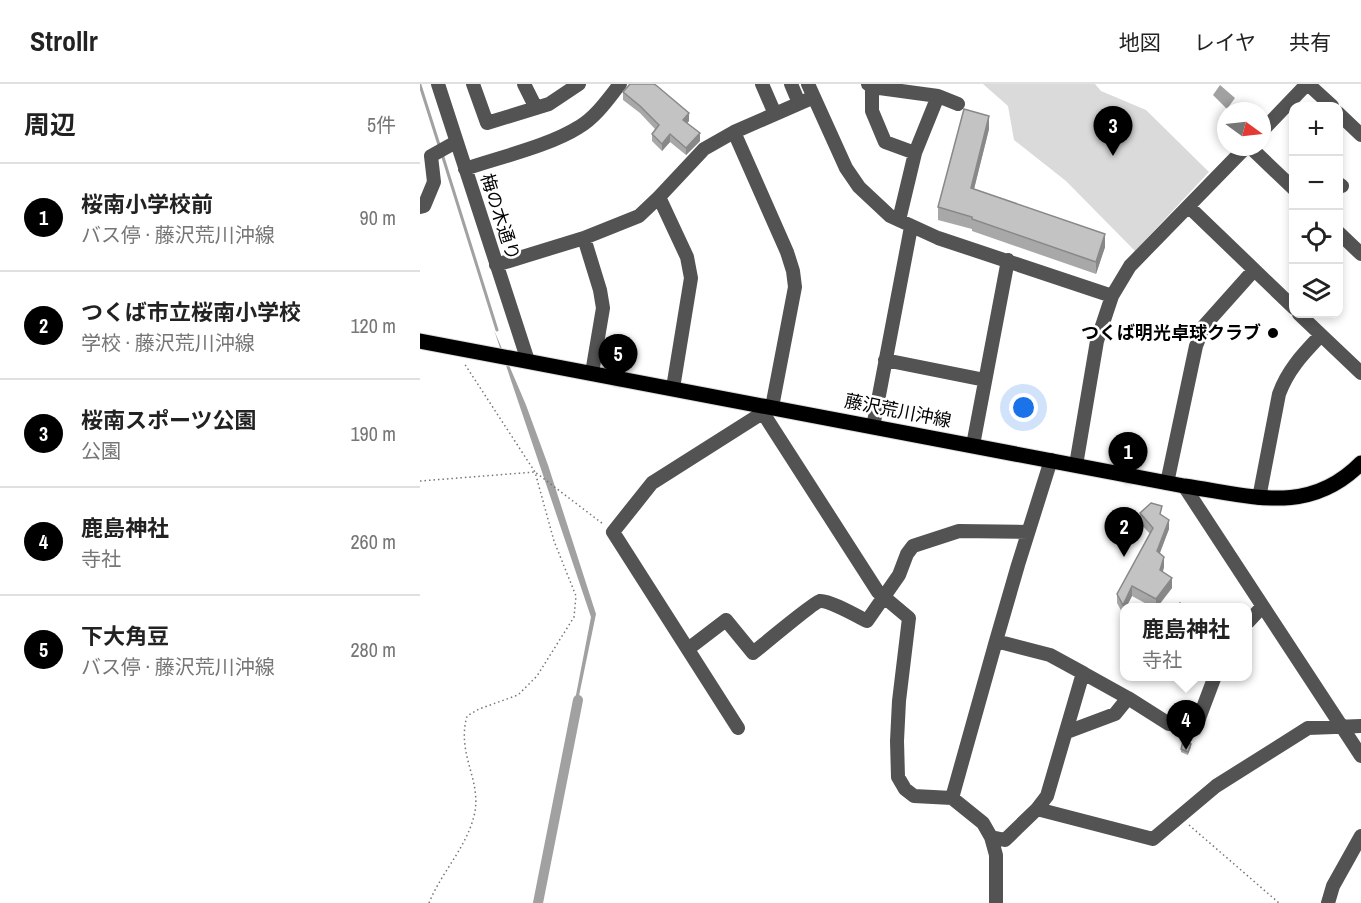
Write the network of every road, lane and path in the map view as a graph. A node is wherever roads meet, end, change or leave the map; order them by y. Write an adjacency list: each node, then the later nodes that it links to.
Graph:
1 (438, 84): 22 (street, 梅の木通り)
2 (473, 84): 16 (street)
3 (524, 84): 16 (street)
4 (579, 84): 10 (street)
5 (620, 84): 26 (street)
6 (762, 84): 17 (street)
7 (791, 84): 14 (street)
8 (1308, 84): 13 (street); 19 (street)
9 (870, 86): 12 (street); 23 (street)
10 (561, 89): 16 (street)
11 (811, 90): 14 (street); 31 (street)
12 (938, 96): 15 (street); 23 (street)
13 (1327, 102)
14 (799, 103): 17 (street)
15 (958, 104)
16 (536, 108)
17 (775, 114): 20 (street)
18 (1343, 118): 21 (street)
19 (1271, 122)
20 (734, 132): 28 (street); 50 (street)
21 (1361, 135)
22 (456, 142): 26 (street, 梅の木通り); 29 (street)
23 (915, 153): 31 (street)
24 (1239, 156): 30 (street)
25 (1258, 156): 27 (street)
26 (465, 169): 36 (street, 梅の木通り)
27 (1289, 185)
28 (659, 197): 32 (street); 49 (street)
29 (420, 207)
30 (1189, 207): 37 (street); 38 (street)
31 (905, 224): 35 (street); 44 (street)
32 (584, 237): 36 (street); 46 (street)
33 (1343, 237): 34 (street)
34 (1361, 254)
35 (1008, 260): 38 (street); 48 (street)
36 (496, 265): 45 (street, 梅の木通り)
37 (1254, 270): 39 (street); 58 (street)
38 (1112, 296): 55 (street)
39 (1289, 304)
40 (1303, 318): 41 (street)
41 (1321, 335): 47 (street); 60 (street)
42 (420, 341): 43 (main road, 藤沢荒川沖線)
43 (458, 348): 45 (main road, 藤沢荒川沖線); 56 (path)
44 (885, 360): 48 (street); 51 (street)
45 (528, 361): 46 (main road, 藤沢荒川沖線)
46 (592, 373): 49 (main road, 藤沢荒川沖線)
47 (1361, 373)
48 (985, 380): 52 (street)
49 (673, 388): 50 (main road, 藤沢荒川沖線)
50 (767, 410): 51 (main road, 藤沢荒川沖線); 61 (street); 63 (street)
51 (873, 427): 52 (main road, 藤沢荒川沖線)
52 (973, 445): 53 (main road, 藤沢荒川沖線)
53 (1051, 460): 55 (main road, 藤沢荒川沖線); 62 (street)
54 (1361, 462): 60 (main road, 藤沢荒川沖線)
55 (1076, 465): 58 (main road, 藤沢荒川沖線)
56 (535, 472): 57 (path); 61 (path); 81 (path)
57 (420, 481)
58 (1167, 483): 59 (main road, 藤沢荒川沖線)
59 (1184, 486): 60 (main road, 藤沢荒川沖線); 64 (street)
60 (1259, 498)
61 (613, 532): 67 (street)
62 (1028, 532): 63 (street); 66 (street)
63 (883, 596): 67 (street); 76 (street)
64 (1262, 607): 65 (street); 72 (street)
65 (1252, 618)
66 (996, 641): 68 (street); 76 (street)
67 (688, 650): 73 (street)
68 (1083, 673): 70 (street); 74 (street)
69 (1213, 681): 70 (street)
70 (1128, 698): 74 (street)
71 (1361, 726): 72 (street)
72 (1343, 727): 75 (street); 78 (street)
73 (738, 728)
74 (1067, 732): 77 (street)
75 (1361, 756)
76 (952, 798): 80 (street)
77 (1037, 809): 78 (street); 80 (street)
78 (1179, 817): 83 (path)
79 (1361, 836): 84 (street)
80 (991, 837): 82 (street)
81 (429, 903)
82 (996, 903)
83 (1279, 903)
84 (1328, 903)

